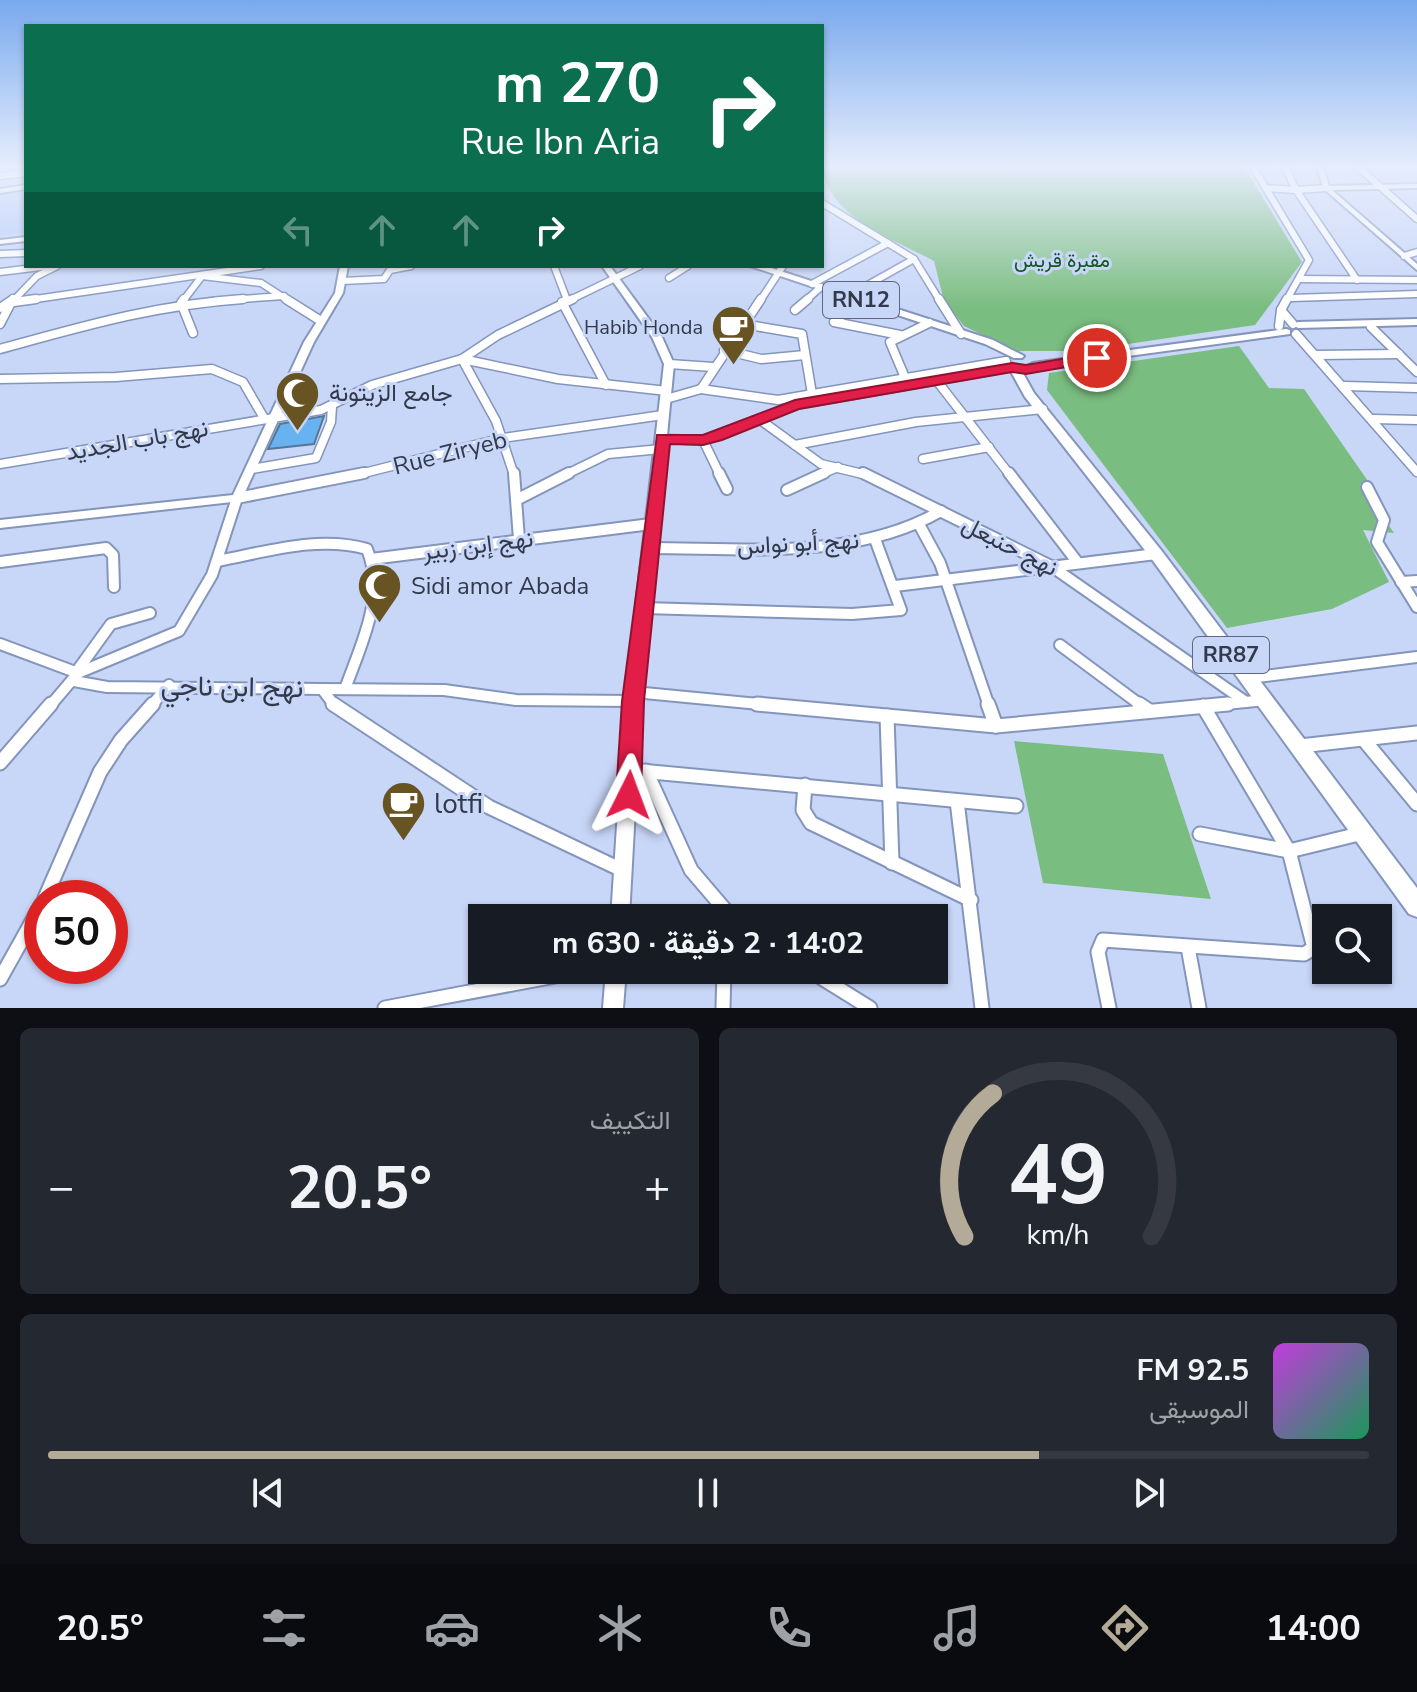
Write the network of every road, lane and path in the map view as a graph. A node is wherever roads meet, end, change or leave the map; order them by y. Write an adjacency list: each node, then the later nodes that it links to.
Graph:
1 (840, 214): 7 (street)
2 (1282, 214): 30 (street)
3 (1313, 214): 31 (street)
4 (1356, 214): 11 (main road)
5 (24, 239): 6 (main road)
6 (0, 242)
7 (888, 243): 12 (street); 34 (street)
8 (1417, 252): 11 (street)
9 (24, 253): 10 (street)
10 (0, 254)
11 (1404, 256): 23 (main road)
12 (914, 259): 37 (street); 54 (street)
13 (33, 268): 25 (street)
14 (53, 268): 39 (street)
15 (189, 268): 26 (street)
16 (249, 268): 27 (street)
17 (344, 268): 33 (main road)
18 (400, 268): 33 (street)
19 (555, 268): 40 (street)
20 (607, 268): 29 (main road)
21 (636, 268): 29 (street)
22 (685, 268): 28 (street)
23 (1417, 268)
24 (781, 270): 34 (main road, RN12); 49 (street)
25 (0, 272)
26 (186, 276): 27 (street); 39 (street)
27 (202, 276): 36 (street); 42 (street)
28 (669, 278)
29 (614, 279): 40 (street); 63 (main road)
30 (1300, 279): 31 (street); 38 (street)
31 (1357, 280): 32 (street)
32 (1417, 280)
33 (342, 281): 46 (main road)
34 (817, 286): 37 (main road, RN12); 44 (street)
35 (1417, 294): 38 (street)
36 (284, 296): 42 (street); 46 (street)
37 (848, 296): 41 (main road, RN12)
38 (1291, 298): 45 (street)
39 (13, 301): 43 (street); 48 (street)
40 (565, 301): 61 (street); 69 (street)
41 (862, 301): 47 (main road, RN12); 55 (street)
42 (181, 303): 53 (street); 56 (street)
43 (0, 308)
44 (795, 310)
45 (1281, 310): 52 (street); 52 (street)
46 (321, 321): 79 (main road)
47 (929, 323): 54 (main road, RN12); 55 (street)
48 (0, 324)
49 (743, 324): 57 (street); 59 (street)
50 (1417, 324): 51 (main road); 52 (main road)
51 (1371, 327): 52 (main road); 58 (street)
52 (1291, 329): 60 (street); 62 (main road)
53 (193, 333)
54 (964, 334): 62 (main road, RN12)
55 (900, 335): 67 (street)
56 (0, 349)
57 (724, 350): 59 (street); 64 (street)
58 (1399, 354): 60 (street); 65 (street)
59 (805, 355): 73 (street)
60 (1317, 355): 70 (street)
61 (462, 359): 69 (street); 75 (street, نهج باب الجديد); 83 (street)
62 (1018, 363): 67 (street); 68 (street); 76 (main road, RR87)
63 (669, 364): 64 (street); 74 (main road)
64 (713, 367): 72 (street)
65 (1417, 372)
66 (0, 379): 79 (street)
67 (906, 380): 73 (street)
68 (937, 381): 78 (street); 80 (street)
69 (606, 385): 74 (street)
70 (1345, 386): 71 (street); 81 (street)
71 (1417, 388)
72 (701, 389): 73 (street); 74 (street)
73 (812, 394)
74 (666, 395): 77 (main road)
75 (332, 406): 79 (street, نهج باب الجديد); 93 (street)
76 (1042, 408): 78 (street); 107 (main road, RR87)
77 (663, 415): 83 (street, Rue Ziryeb); 85 (main road)
78 (965, 416): 86 (street); 87 (street)
79 (269, 417): 91 (street, نهج باب الجديد); 93 (main road)
80 (759, 419): 84 (street); 86 (street, نهج حنبعل)
81 (1373, 419): 82 (street); 88 (street)
82 (1417, 420)
83 (503, 438): 98 (street, Rue Ziryeb); 99 (street)
84 (703, 440): 85 (street); 96 (street)
85 (662, 444): 99 (street); 102 (main road)
86 (795, 445): 92 (street, نهج حنبعل)
87 (989, 447): 90 (street); 111 (street)
88 (1404, 457): 89 (street); 94 (street)
89 (1417, 457)
90 (923, 459)
91 (0, 464)
92 (838, 467): 97 (street); 100 (street, نهج حنبعل)
93 (252, 469): 98 (main road)
94 (1417, 472)
95 (1367, 487): 115 (street)
96 (727, 489)
97 (787, 490)
98 (237, 498): 101 (main road); 109 (street)
99 (520, 498): 104 (street)
100 (941, 511): 103 (street, نهج أبو نواس); 112 (street, نهج حنبعل)
101 (0, 524)
102 (651, 524): 104 (street, نهج إبن زبير); 106 (main road)
103 (920, 526): 105 (street, نهج أبو نواس); 113 (street)
104 (519, 539): 108 (street, نهج إبن زبير)
105 (875, 539): 106 (street, نهج أبو نواس); 116 (street)
106 (649, 548): 119 (main road)
107 (1156, 554): 111 (street); 125 (main road, RR87)
108 (371, 559): 109 (street); 128 (street)
109 (217, 561): 124 (street)
110 (0, 562): 117 (street)
111 (1078, 563): 112 (street)
112 (1051, 566): 113 (street); 131 (street, نهج حنبعل)
113 (944, 579): 116 (street); 135 (street)
114 (1417, 581): 115 (street)
115 (1401, 582): 118 (street)
116 (895, 586): 119 (street)
117 (114, 587)
118 (1417, 607)
119 (644, 608): 129 (main road)
120 (150, 613): 124 (street)
121 (0, 644): 124 (street, نهج ابن ناجي)
122 (1060, 645): 133 (street)
123 (1417, 657): 125 (street)
124 (76, 675): 126 (street, نهج ابن ناجي); 139 (street)
125 (1249, 678): 130 (main road, RR87)
126 (169, 685): 127 (street, نهج ابن ناجي); 152 (street)
127 (322, 689): 128 (street); 151 (street, نهج ابن ناجي)
128 (345, 689): 129 (street)
129 (634, 697): 134 (street); 140 (main road)
130 (1265, 700): 131 (street); 138 (main road, RR87)
131 (1246, 702): 132 (street)
132 (1203, 706): 133 (street); 149 (street)
133 (1148, 710): 135 (street)
134 (887, 716): 135 (street); 143 (street)
135 (996, 726)
136 (1417, 733): 137 (street)
137 (1364, 740): 138 (street); 145 (street)
138 (1300, 746): 147 (main road, RR87)
139 (0, 763)
140 (630, 770): 141 (street); 151 (main road)
141 (646, 771): 142 (street); 155 (street)
142 (805, 785): 143 (street); 150 (street)
143 (888, 794): 144 (street); 150 (street)
144 (957, 801): 146 (street); 153 (street)
145 (1417, 804)
146 (1016, 806)
147 (1363, 833): 149 (street); 156 (main road, RR87)
148 (1200, 834): 149 (street)
149 (1289, 851): 158 (street)
150 (892, 863): 153 (street)
151 (624, 871): 154 (main road)
152 (53, 880)
153 (971, 900): 169 (street)
154 (621, 904)
155 (720, 904)
156 (1417, 906)
157 (24, 936): 159 (street)
158 (1188, 947): 170 (street); 171 (street)
159 (0, 979)
160 (518, 984): 164 (street)
161 (615, 984): 166 (main road)
162 (724, 984): 167 (street)
163 (831, 984): 168 (street)
164 (414, 1005): 165 (street)
165 (385, 1008)
166 (613, 1008)
167 (723, 1008)
168 (870, 1008)
169 (982, 1008)
170 (1109, 1008)
171 (1199, 1008)

